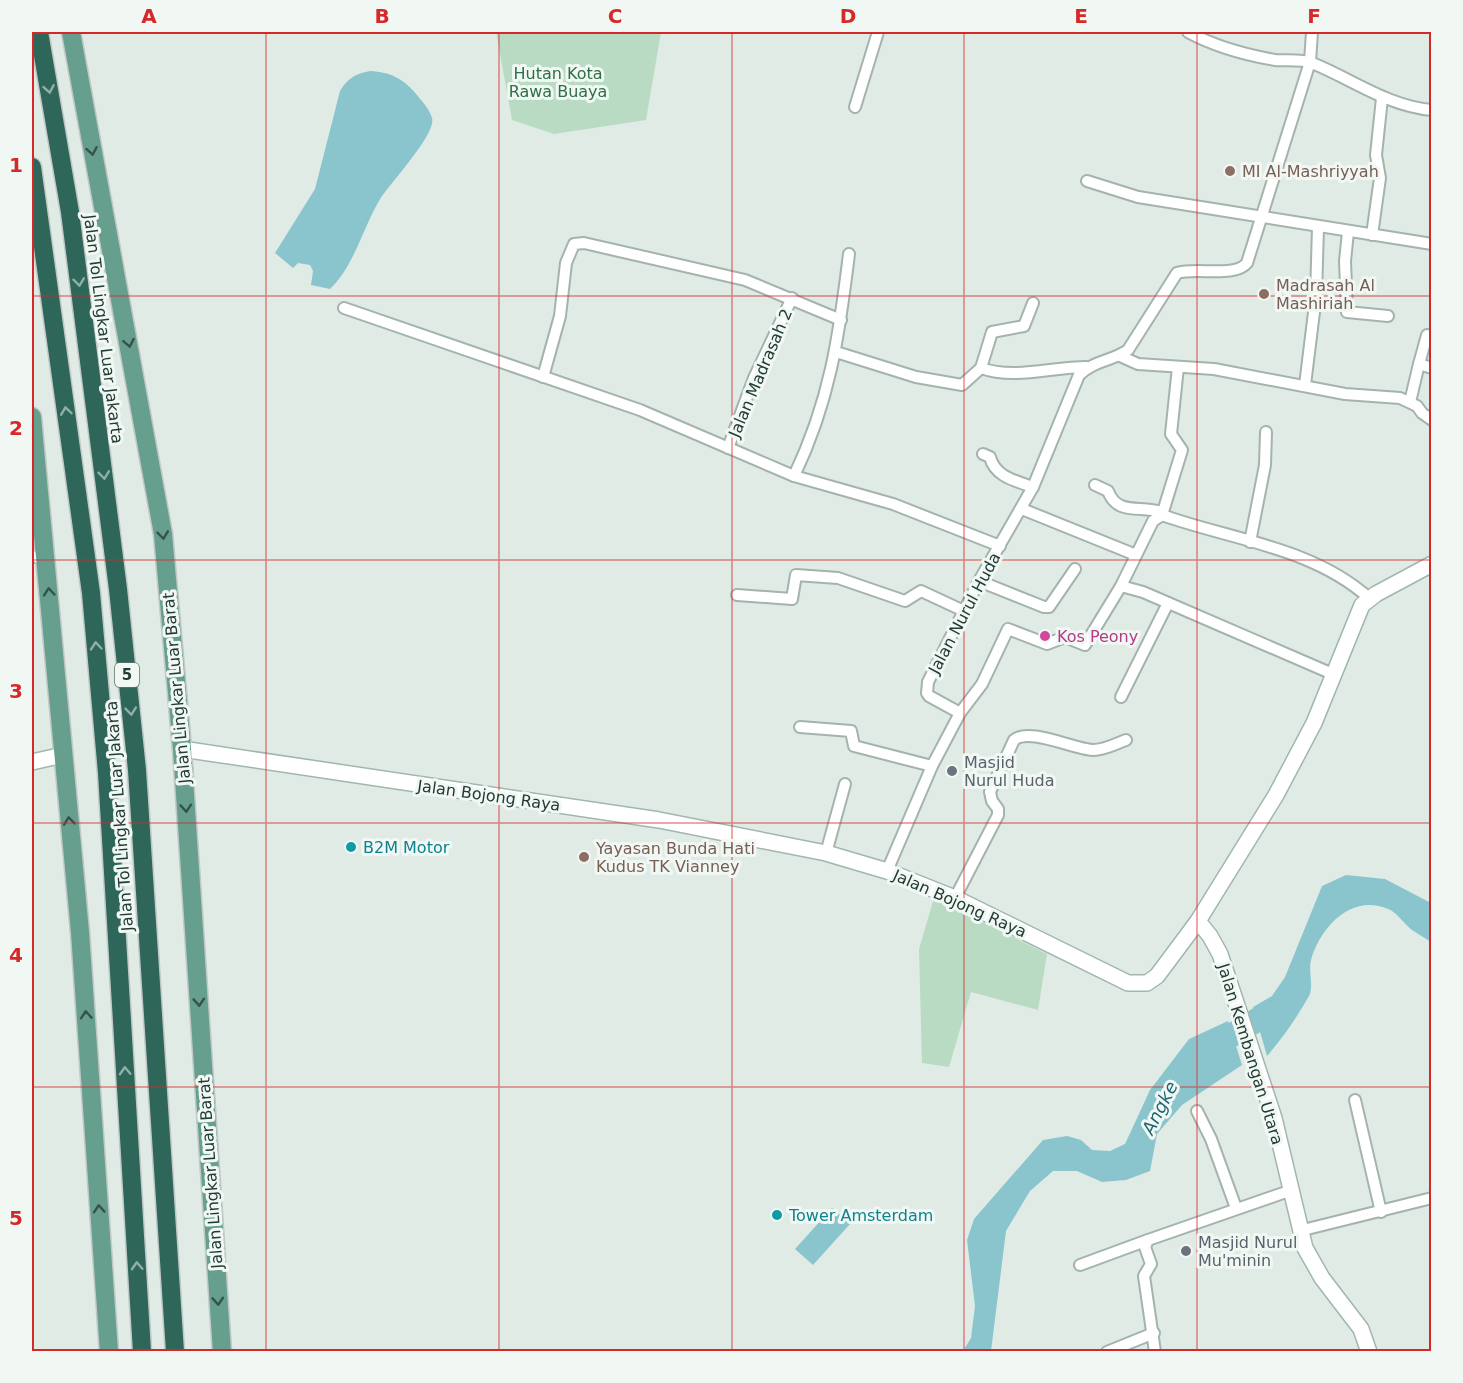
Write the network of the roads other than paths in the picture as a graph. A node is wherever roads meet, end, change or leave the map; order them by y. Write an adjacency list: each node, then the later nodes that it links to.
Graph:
1 (39, 32): 82 (highway, Jalan Tol Lingkar Luar Jakarta / 5, one-way to 82)
2 (71, 32): 61 (main road, Jalan Lingkar Luar Barat, one-way to 61)
3 (878, 32): 8 (street)
4 (1188, 32): 6 (street)
5 (1312, 32): 6 (street)
6 (1310, 62): 7 (street); 12 (street)
7 (1382, 98): 9 (street); 15 (street)
8 (855, 107)
9 (1431, 110)
10 (32, 167): 81 (highway, Jalan Tol Lingkar Luar Jakarta / 5, one-way to 10)
11 (1087, 181): 12 (street)
12 (1263, 218): 13 (street); 25 (street)
13 (1318, 227): 14 (street); 32 (street)
14 (1348, 232): 15 (street); 21 (street)
15 (1372, 235): 16 (street)
16 (1431, 244)
17 (849, 254): 22 (street)
18 (792, 298): 22 (street); 31 (street); 37 (street, Jalan Madrasah 2)
19 (1033, 303): 28 (street)
20 (344, 308): 31 (street)
21 (1388, 316)
22 (841, 320): 24 (street)
23 (1427, 335): 26 (street)
24 (836, 352): 28 (street); 39 (street)
25 (1115, 358): 27 (street); 29 (street)
26 (1419, 364): 30 (street); 33 (street)
27 (1178, 367): 32 (street); 43 (street)
28 (981, 368): 29 (street)
29 (1086, 368): 41 (street, Jalan Nurul Huda)
30 (1431, 368)
31 (543, 377): 37 (street)
32 (1305, 384): 33 (street)
33 (1410, 402): 35 (street)
34 (32, 417): 47 (main road)
35 (1431, 420)
36 (1266, 432): 44 (street)
37 (728, 448): 39 (street)
38 (983, 454): 41 (street)
39 (794, 476): 45 (street)
40 (1095, 485): 43 (street)
41 (1033, 487): 42 (street, Jalan Nurul Huda)
42 (1022, 509): 45 (street, Jalan Nurul Huda); 46 (street)
43 (1161, 513): 44 (street); 46 (street)
44 (1250, 542): 53 (street)
45 (1000, 546): 50 (street, Jalan Nurul Huda)
46 (1136, 555): 51 (street)
47 (39, 558): 62 (main road, one-way to 47)
48 (1431, 564): 53 (street)
49 (1075, 569): 50 (street)
50 (979, 581): 55 (street, Jalan Nurul Huda)
51 (1121, 586): 54 (street); 58 (street)
52 (737, 595): 55 (street)
53 (1369, 598): 56 (street, Jalan Bojong Raya)
54 (1168, 603): 56 (street); 57 (street)
55 (964, 611): 58 (street, Jalan Nurul Huda)
56 (1335, 675): 69 (street, Jalan Bojong Raya)
57 (1121, 697)
58 (960, 712): 64 (street)
59 (800, 727): 64 (street)
60 (1126, 740): 68 (street)
61 (182, 749): 66 (street, Jalan Bojong Raya); 83 (main road, Jalan Lingkar Luar Barat, one-way to 83)
62 (63, 755): 63 (street); 80 (main road, one-way to 62)
63 (32, 762)
64 (932, 766): 67 (street)
65 (844, 784): 66 (street)
66 (826, 853): 67 (street, Jalan Bojong Raya)
67 (887, 871): 68 (street, Jalan Bojong Raya)
68 (955, 898): 69 (street, Jalan Bojong Raya)
69 (1197, 921): 72 (street, Jalan Kembangan Utara)
70 (1355, 1100): 75 (street)
71 (1197, 1111): 74 (street)
72 (1289, 1191): 74 (street); 76 (street, Jalan Kembangan Utara)
73 (1431, 1198): 75 (street)
74 (1236, 1208): 77 (street)
75 (1381, 1212): 76 (street)
76 (1299, 1231): 86 (street, Jalan Kembangan Utara)
77 (1148, 1240): 78 (street); 79 (street)
78 (1080, 1265)
79 (1154, 1333): 84 (street); 85 (street)
80 (109, 1352)
81 (142, 1352)
82 (175, 1352)
83 (222, 1352)
84 (1107, 1352)
85 (1155, 1352)
86 (1369, 1352)

